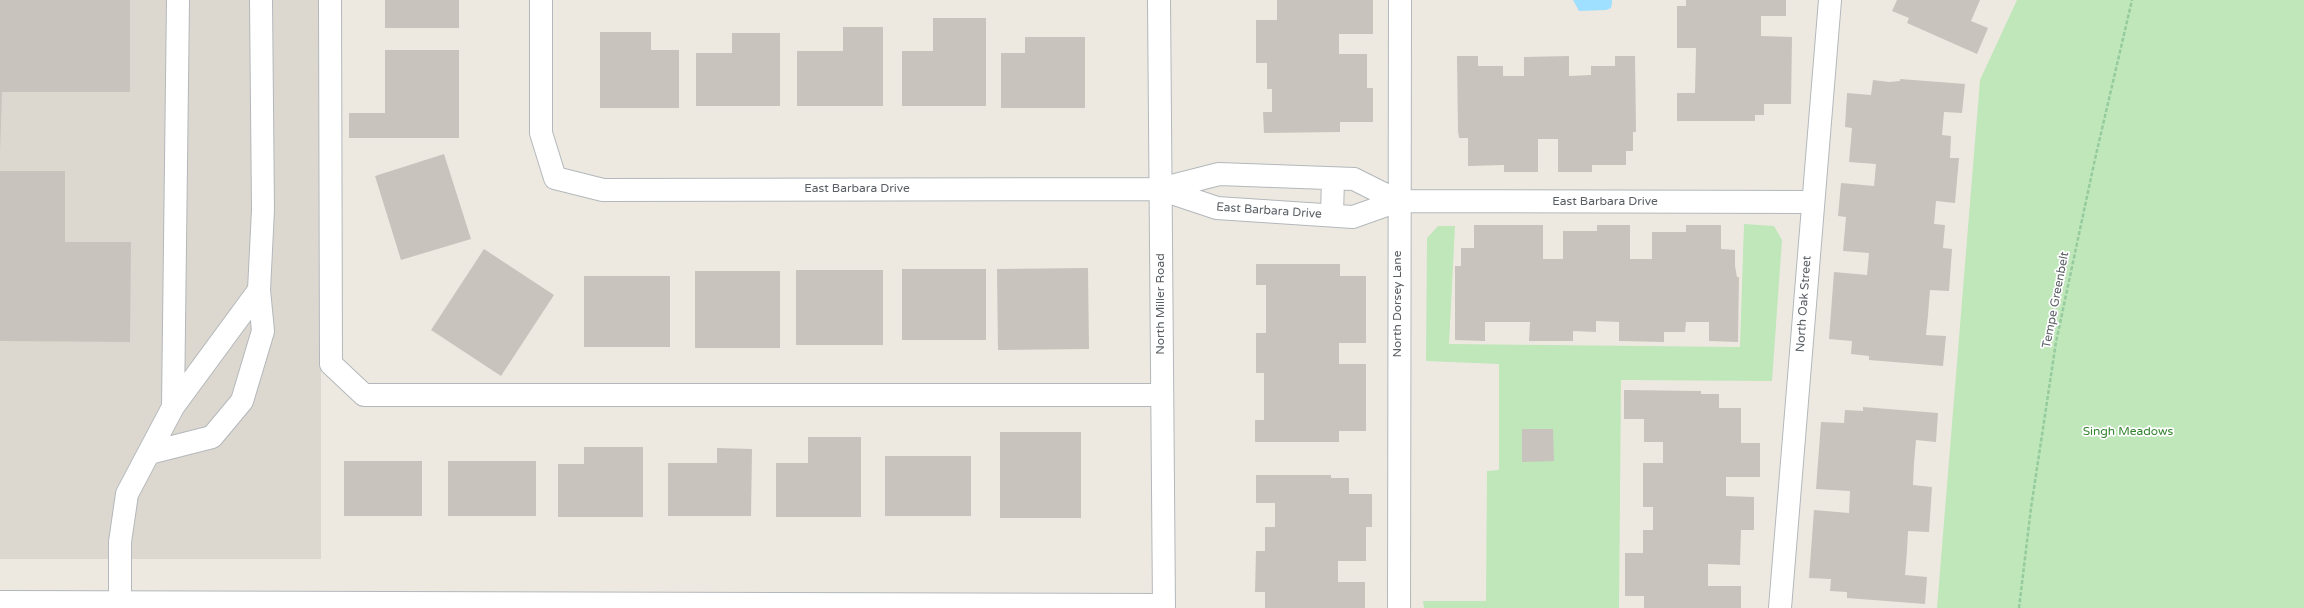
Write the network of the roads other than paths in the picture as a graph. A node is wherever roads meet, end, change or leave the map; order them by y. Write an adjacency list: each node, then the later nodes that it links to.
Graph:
1 (178, 0): 15 (street)
2 (261, 0): 13 (street)
3 (330, 0): 14 (street)
4 (541, 0): 9 (street, East Barbara Drive)
5 (1159, 0): 9 (street, North Miller Road)
6 (1400, 0): 10 (street, North Dorsey Lane)
7 (1830, 0): 11 (street, North Oak Street)
8 (1333, 179): 9 (street, East Barbara Drive); 10 (street, East Barbara Drive); 12 (street, East Barbara Drive)
9 (1160, 189): 12 (street, East Barbara Drive); 14 (street, North Miller Road)
10 (1398, 201): 11 (street, East Barbara Drive); 12 (street, East Barbara Drive); 20 (street, North Dorsey Lane)
11 (1812, 202): 21 (street, North Oak Street)
12 (1332, 215)
13 (259, 290): 15 (street); 16 (street)
14 (1162, 395): 19 (street, North Miller Road)
15 (173, 407): 16 (street)
16 (149, 453): 18 (street)
17 (0, 602): 18 (street)
18 (120, 605): 19 (street)
19 (1164, 606)
20 (1399, 608)
21 (1780, 608)

